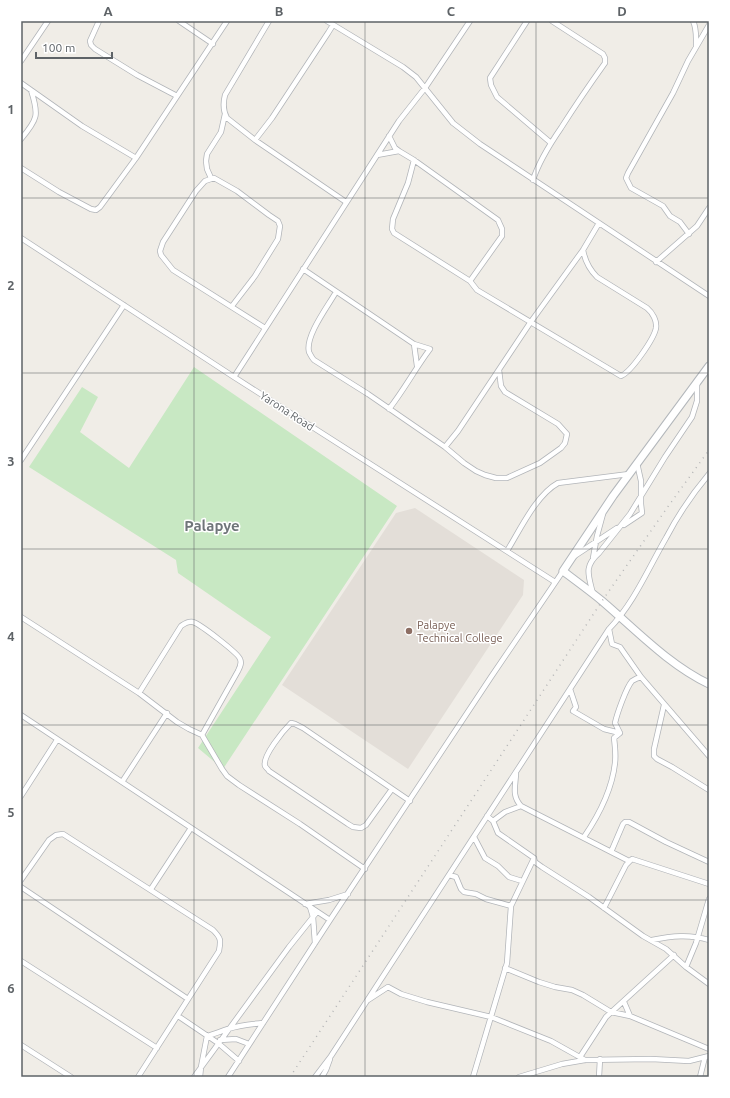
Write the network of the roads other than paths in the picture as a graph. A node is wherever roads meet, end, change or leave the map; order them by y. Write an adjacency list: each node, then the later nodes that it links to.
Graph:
1 (48, 21): 15 (street)
2 (99, 21): 19 (street)
3 (179, 21): 13 (street)
4 (227, 21): 13 (street)
5 (269, 21): 20 (street)
6 (326, 21): 11 (street)
7 (470, 21): 17 (street)
8 (527, 21): 24 (street)
9 (552, 21): 24 (street)
10 (693, 21): 14 (street)
11 (333, 25): 17 (street); 23 (street)
12 (709, 25): 14 (street)
13 (212, 44): 19 (street)
14 (696, 48): 35 (street)
15 (21, 61)
16 (21, 83): 18 (street)
17 (425, 88): 21 (street); 31 (street)
18 (31, 90): 22 (street); 27 (street)
19 (177, 96): 27 (street)
20 (225, 114): 23 (street); 30 (street)
21 (389, 136): 25 (street); 26 (street)
22 (21, 139)
23 (255, 140): 32 (street)
24 (551, 143): 31 (street)
25 (399, 151): 26 (street); 28 (street)
26 (377, 155): 32 (street)
27 (136, 158): 29 (street)
28 (414, 160): 40 (street); 40 (street)
29 (21, 168)
30 (212, 178): 44 (street); 44 (street)
31 (533, 180): 34 (street)
32 (346, 202): 39 (street)
33 (709, 208): 35 (street)
34 (599, 223): 37 (street); 38 (street)
35 (689, 234): 38 (street)
36 (21, 238): 43 (street, Yarona Road)
37 (583, 250): 45 (street); 45 (street)
38 (656, 262): 42 (street)
39 (303, 269): 41 (street); 46 (street)
40 (470, 281): 45 (street)
41 (336, 292): 47 (street); 53 (street)
42 (709, 296)
43 (124, 306): 51 (street, Yarona Road); 55 (street)
44 (232, 306): 46 (street)
45 (530, 323): 50 (street)
46 (265, 328): 51 (street)
47 (414, 344): 48 (street); 48 (street)
48 (417, 366): 53 (street)
49 (709, 366): 52 (street)
50 (499, 370): 54 (street); 54 (street)
51 (234, 377): 63 (street, Yarona Road)
52 (697, 382): 56 (street); 59 (street)
53 (389, 409): 54 (street)
54 (445, 447)
55 (21, 460)
56 (637, 463): 57 (street); 59 (street)
57 (629, 474): 60 (street); 63 (street)
58 (709, 474): 70 (street)
59 (641, 495): 61 (street); 61 (street)
60 (605, 507): 62 (street); 64 (street)
61 (620, 527): 62 (street); 65 (street)
62 (596, 543): 64 (street); 65 (street)
63 (507, 552): 67 (street, Yarona Road)
64 (572, 558): 66 (street)
65 (593, 558): 68 (street)
66 (563, 571): 67 (street); 68 (street)
67 (555, 582): 88 (street)
68 (593, 594): 70 (street)
69 (21, 617): 75 (street)
70 (620, 618): 71 (street); 73 (street)
71 (609, 629): 72 (street); 74 (street)
72 (641, 677): 76 (street); 79 (street)
73 (709, 684)
74 (570, 689): 79 (street); 83 (street)
75 (139, 693): 77 (street); 80 (street)
76 (664, 705): 82 (street); 86 (street)
77 (167, 713): 80 (street); 84 (street)
78 (21, 715): 81 (street)
79 (620, 733): 94 (street)
80 (202, 735): 99 (street)
81 (58, 740): 84 (street); 87 (street)
82 (709, 756)
83 (516, 772): 89 (street); 90 (street)
84 (122, 782): 92 (street)
85 (392, 789): 85 (street); 88 (street)
86 (709, 790)
87 (22, 793)
88 (410, 801): 99 (street)
89 (521, 806): 91 (street); 94 (street)
90 (487, 816): 91 (street); 93 (street)
91 (493, 821): 96 (street)
92 (191, 828): 105 (street); 108 (street)
93 (474, 837): 100 (street); 102 (street)
94 (584, 837): 95 (street)
95 (612, 852): 97 (street); 98 (street)
96 (534, 858): 102 (street); 111 (street)
97 (629, 861): 103 (street); 111 (street)
98 (709, 862)
99 (365, 869): 106 (street)
100 (449, 875): 109 (street); 125 (street)
101 (21, 880): 105 (street)
102 (522, 882): 109 (street)
103 (709, 884)
104 (21, 888): 124 (street)
105 (151, 889): 124 (street)
106 (348, 894): 108 (street); 114 (street)
107 (709, 899): 115 (street)
108 (305, 904): 110 (street)
109 (511, 906): 122 (street)
110 (310, 907): 112 (street); 113 (street)
111 (604, 908): 116 (street)
112 (317, 912): 113 (street); 114 (street)
113 (313, 918): 118 (street); 132 (street)
114 (330, 920): 118 (street)
115 (697, 936): 116 (street); 117 (street); 121 (street)
116 (652, 940): 119 (street)
117 (709, 940)
118 (315, 943): 131 (street)
119 (674, 955): 121 (street); 126 (street)
120 (21, 961): 137 (street)
121 (686, 967): 123 (street)
122 (505, 968): 127 (street); 130 (street)
123 (709, 984)
124 (188, 1000): 128 (street)
125 (365, 1002): 130 (street); 139 (street)
126 (624, 1002): 127 (street); 129 (street)
127 (611, 1012): 129 (street); 141 (street)
128 (178, 1016): 133 (street); 137 (street)
129 (630, 1016): 138 (street)
130 (491, 1017): 141 (street); 152 (street)
131 (263, 1023): 132 (street); 135 (street)
132 (228, 1029): 133 (street); 134 (street)
133 (208, 1036): 134 (street); 144 (street)
134 (217, 1041): 135 (street); 143 (street); 144 (street)
135 (249, 1044): 143 (street)
136 (21, 1045): 145 (street)
137 (157, 1048): 146 (street)
138 (709, 1050): 140 (street)
139 (331, 1056): 150 (street); 151 (street)
140 (707, 1057): 142 (street); 155 (street)
141 (582, 1058): 142 (street); 153 (street)
142 (600, 1059): 154 (street)
143 (239, 1061): 149 (street)
144 (201, 1067): 147 (street); 148 (street)
145 (71, 1077)
146 (138, 1077)
147 (194, 1077)
148 (200, 1077)
149 (228, 1077)
150 (315, 1077)
151 (322, 1077)
152 (473, 1077)
153 (519, 1077)
154 (599, 1077)
155 (700, 1077)

